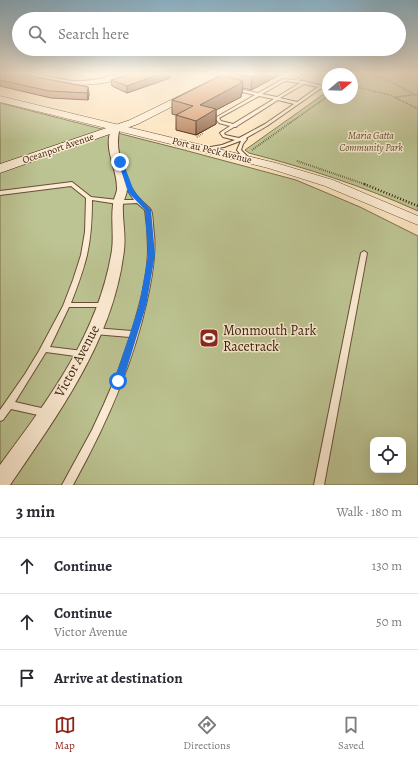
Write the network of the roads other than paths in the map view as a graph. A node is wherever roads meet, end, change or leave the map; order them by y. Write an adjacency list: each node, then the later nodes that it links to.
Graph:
1 (174, 96): 11 (main road)
2 (193, 96): 11 (main road)
3 (257, 96): 10 (lane)
4 (261, 96): 8 (lane)
5 (282, 96): 8 (lane)
6 (308, 96): 9 (lane)
7 (0, 99): 11 (street, Port au Peck Avenue)
8 (277, 99): 9 (lane); 10 (lane)
9 (296, 103): 13 (lane)
10 (235, 126): 12 (lane)
11 (116, 127): 15 (street, Port au Peck Avenue); 17 (street, Victor Avenue); 18 (main road, Oceanport Avenue)
12 (229, 137): 13 (lane); 14 (lane)
13 (243, 140): 14 (lane); 16 (lane)
14 (228, 145): 15 (lane)
15 (207, 149): 16 (street, Port au Peck Avenue)
16 (249, 154): 24 (street, Port au Peck Avenue)
17 (113, 158): 19 (street); 23 (street, Victor Avenue)
18 (0, 169)
19 (129, 188): 22 (lane); 23 (street)
20 (0, 193): 21 (lane)
21 (90, 198): 23 (lane); 26 (lane)
22 (138, 201): 23 (lane); 29 (lane)
23 (118, 202): 27 (street, Victor Avenue)
24 (418, 221)
25 (364, 253): 37 (lane)
26 (66, 305): 27 (lane); 30 (lane)
27 (106, 305): 28 (street, Victor Avenue)
28 (94, 331): 29 (lane); 31 (street, Victor Avenue)
29 (134, 334): 36 (lane)
30 (45, 349): 31 (lane); 32 (lane)
31 (84, 354): 33 (street, Victor Avenue)
32 (9, 405): 33 (lane); 34 (lane)
33 (49, 413): 35 (street, Victor Avenue)
34 (0, 417)
35 (0, 482)
36 (67, 485)
37 (319, 485)

